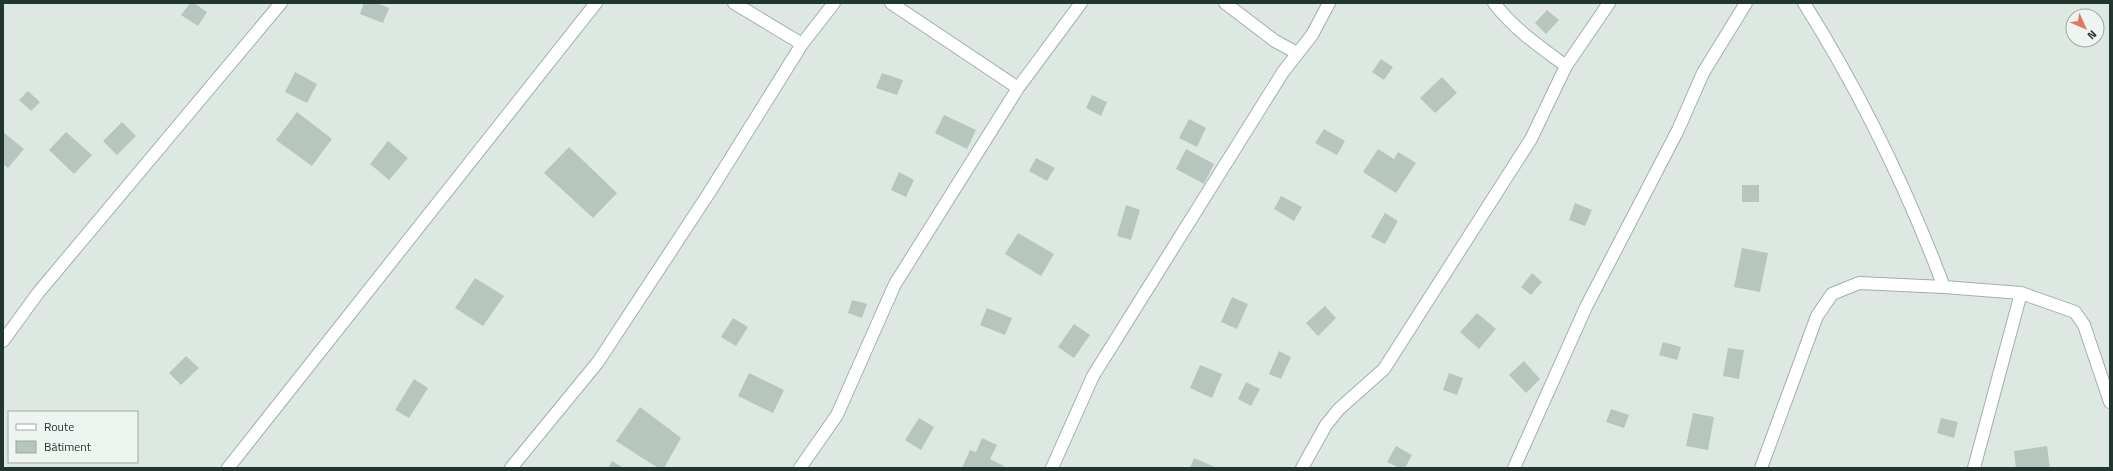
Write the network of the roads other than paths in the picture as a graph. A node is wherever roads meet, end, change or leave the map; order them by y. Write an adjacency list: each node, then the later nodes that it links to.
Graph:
1 (281, 3): 19 (street)
2 (596, 3): 21 (street)
3 (734, 3): 13 (street)
4 (834, 3): 13 (street)
5 (891, 3): 16 (street)
6 (1081, 3): 16 (street)
7 (1225, 3): 14 (street)
8 (1329, 3): 14 (street)
9 (1494, 3): 15 (street)
10 (1609, 3): 15 (street)
11 (1746, 3): 26 (street)
12 (1804, 3): 17 (street)
13 (802, 44): 22 (street)
14 (1297, 53): 24 (street)
15 (1566, 66): 25 (street)
16 (1018, 88): 23 (street)
17 (1944, 287): 18 (street); 27 (street)
18 (2021, 294): 20 (street); 28 (street)
19 (3, 341)
20 (2110, 402)
21 (228, 468)
22 (511, 468)
23 (800, 468)
24 (1052, 468)
25 (1302, 468)
26 (1514, 468)
27 (1761, 468)
28 (1974, 468)

